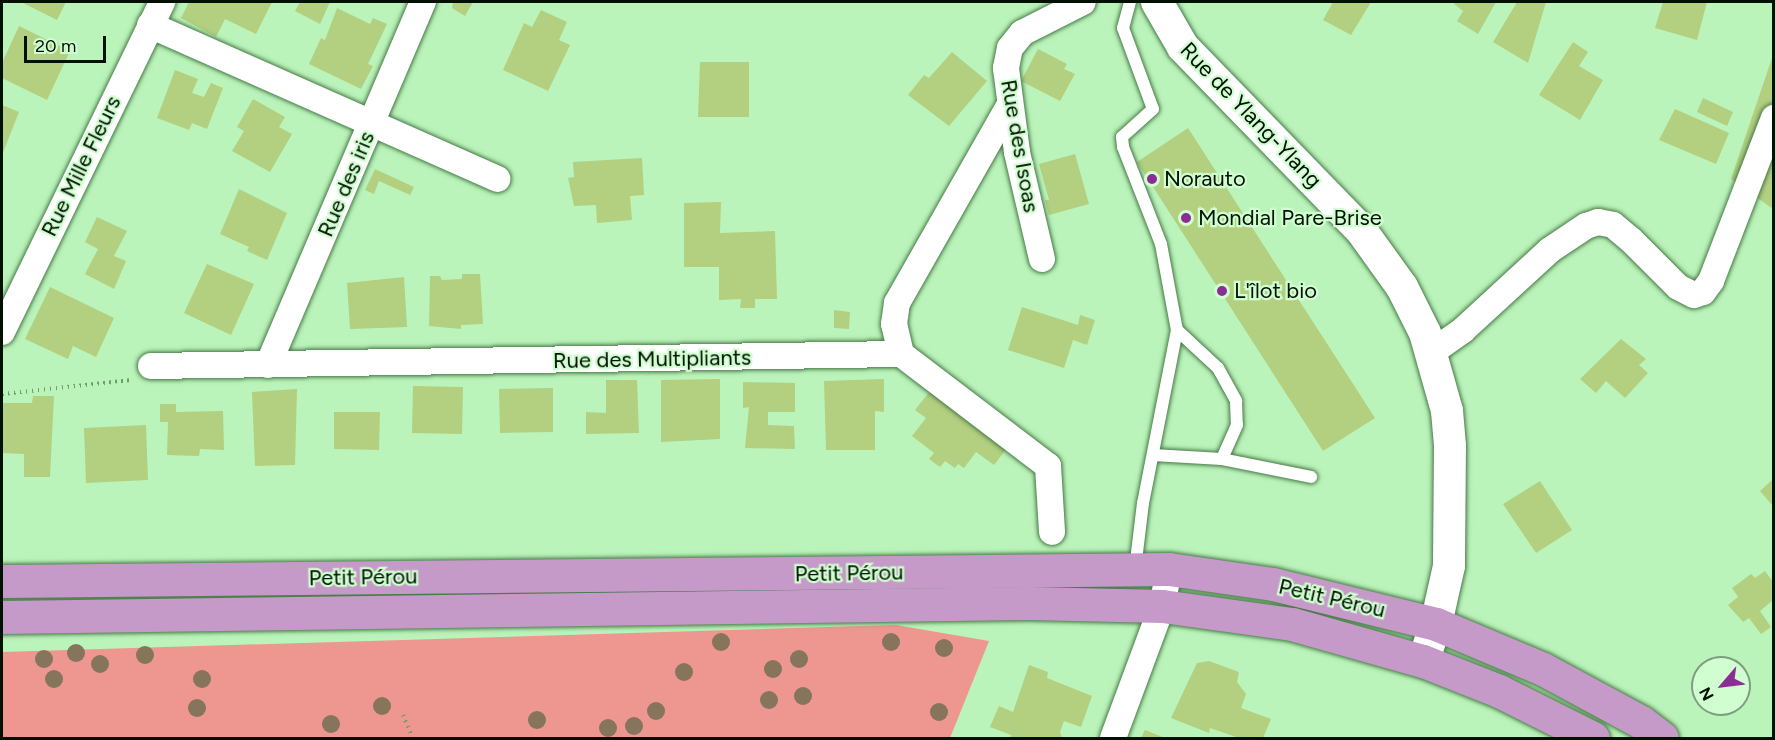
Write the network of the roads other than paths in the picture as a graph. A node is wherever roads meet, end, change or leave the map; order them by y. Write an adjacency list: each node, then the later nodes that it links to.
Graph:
1 (162, 2): 6 (street, Rue Mille Fleurs)
2 (423, 2): 9 (street, Rue des iris)
3 (1083, 2): 7 (street, Rue des Isoas)
4 (1130, 2): 12 (lane)
5 (1157, 2): 14 (street, Rue de Ylang-Ylang)
6 (150, 25): 9 (street); 13 (street, Rue Mille Fleurs)
7 (1009, 106): 11 (street, Rue des Isoas); 15 (street)
8 (1773, 118): 14 (street)
9 (372, 125): 10 (street); 16 (street, Rue des iris)
10 (497, 179)
11 (1042, 259)
12 (1177, 330): 18 (lane); 19 (lane)
13 (2, 332)
14 (1432, 352): 27 (street, Rue de Ylang-Ylang)
15 (901, 354): 16 (street, Rue des Multipliants); 21 (street)
16 (268, 365): 17 (street, Rue des Multipliants)
17 (151, 366)
18 (1153, 455): 19 (lane); 23 (lane)
19 (1222, 459): 20 (lane)
20 (1311, 477)
21 (1052, 532)
22 (1169, 569): 23 (highway, Petit Pérou); 25 (street); 27 (highway, Petit Pérou)
23 (1135, 570): 24 (highway, Petit Pérou)
24 (2, 581)
25 (1162, 606): 26 (highway, Petit Pérou); 28 (highway, Petit Pérou); 29 (street)
26 (2, 617)
27 (1436, 624): 28 (street, Rue de Ylang-Ylang); 31 (highway, Petit Pérou)
28 (1423, 661): 30 (highway, Petit Pérou)
29 (1113, 738)
30 (1593, 738)
31 (1662, 738)

